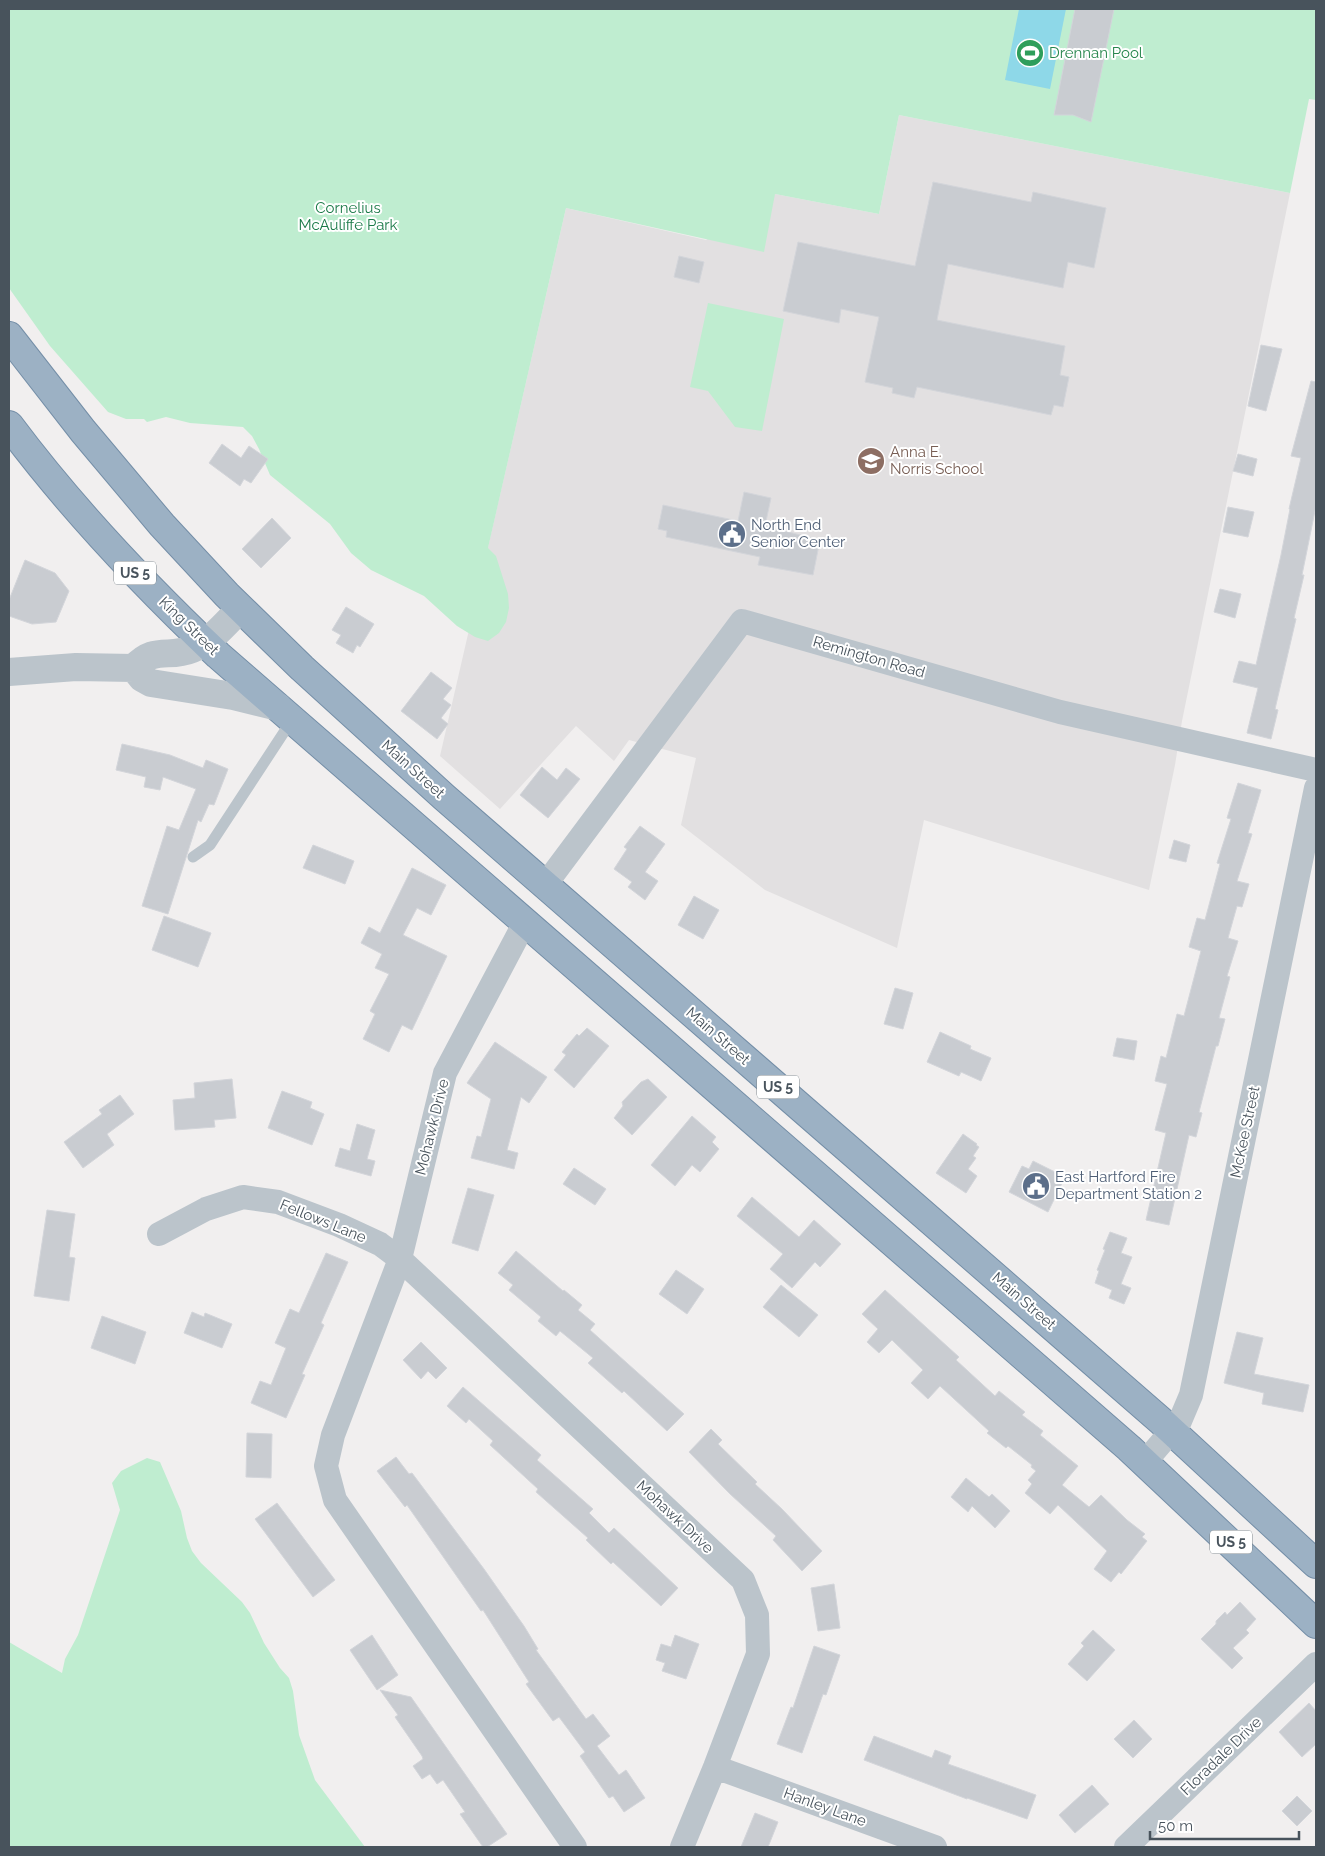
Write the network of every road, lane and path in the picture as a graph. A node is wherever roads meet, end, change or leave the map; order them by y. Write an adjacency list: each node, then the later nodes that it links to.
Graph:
1 (9, 336): 3 (highway, US 5)
2 (9, 425): 4 (highway, King Street / US 5)
3 (240, 609): 4 (street); 11 (highway, Main Street / US 5)
4 (205, 642): 5 (street); 7 (highway, King Street / US 5)
5 (134, 668): 6 (street); 7 (street)
6 (9, 672)
7 (285, 713): 10 (lane); 12 (highway, US 5)
8 (1316, 770): 11 (street, Remington Road)
9 (1316, 788): 17 (street, McKee Street)
10 (193, 857)
11 (545, 885): 15 (highway, Main Street / US 5)
12 (525, 922): 14 (street, Mohawk Drive); 16 (highway, US 5)
13 (159, 1234): 14 (street, Fellows Lane)
14 (400, 1259): 22 (street, Mohawk Drive); 23 (street, Mohawk Drive)
15 (994, 1276): 16 (highway); 17 (highway, Main Street / US 5)
16 (967, 1307): 18 (highway, US 5)
17 (1173, 1431): 18 (street, McKee Street); 19 (highway, Main Street / US 5)
18 (1145, 1462): 20 (highway, US 5)
19 (1316, 1564)
20 (1316, 1624)
21 (1316, 1664): 26 (street, Floradale Drive)
22 (715, 1767): 24 (street, Mohawk Drive); 25 (street, Hanley Lane)
23 (575, 1847)
24 (682, 1847)
25 (935, 1847)
26 (1126, 1847)

